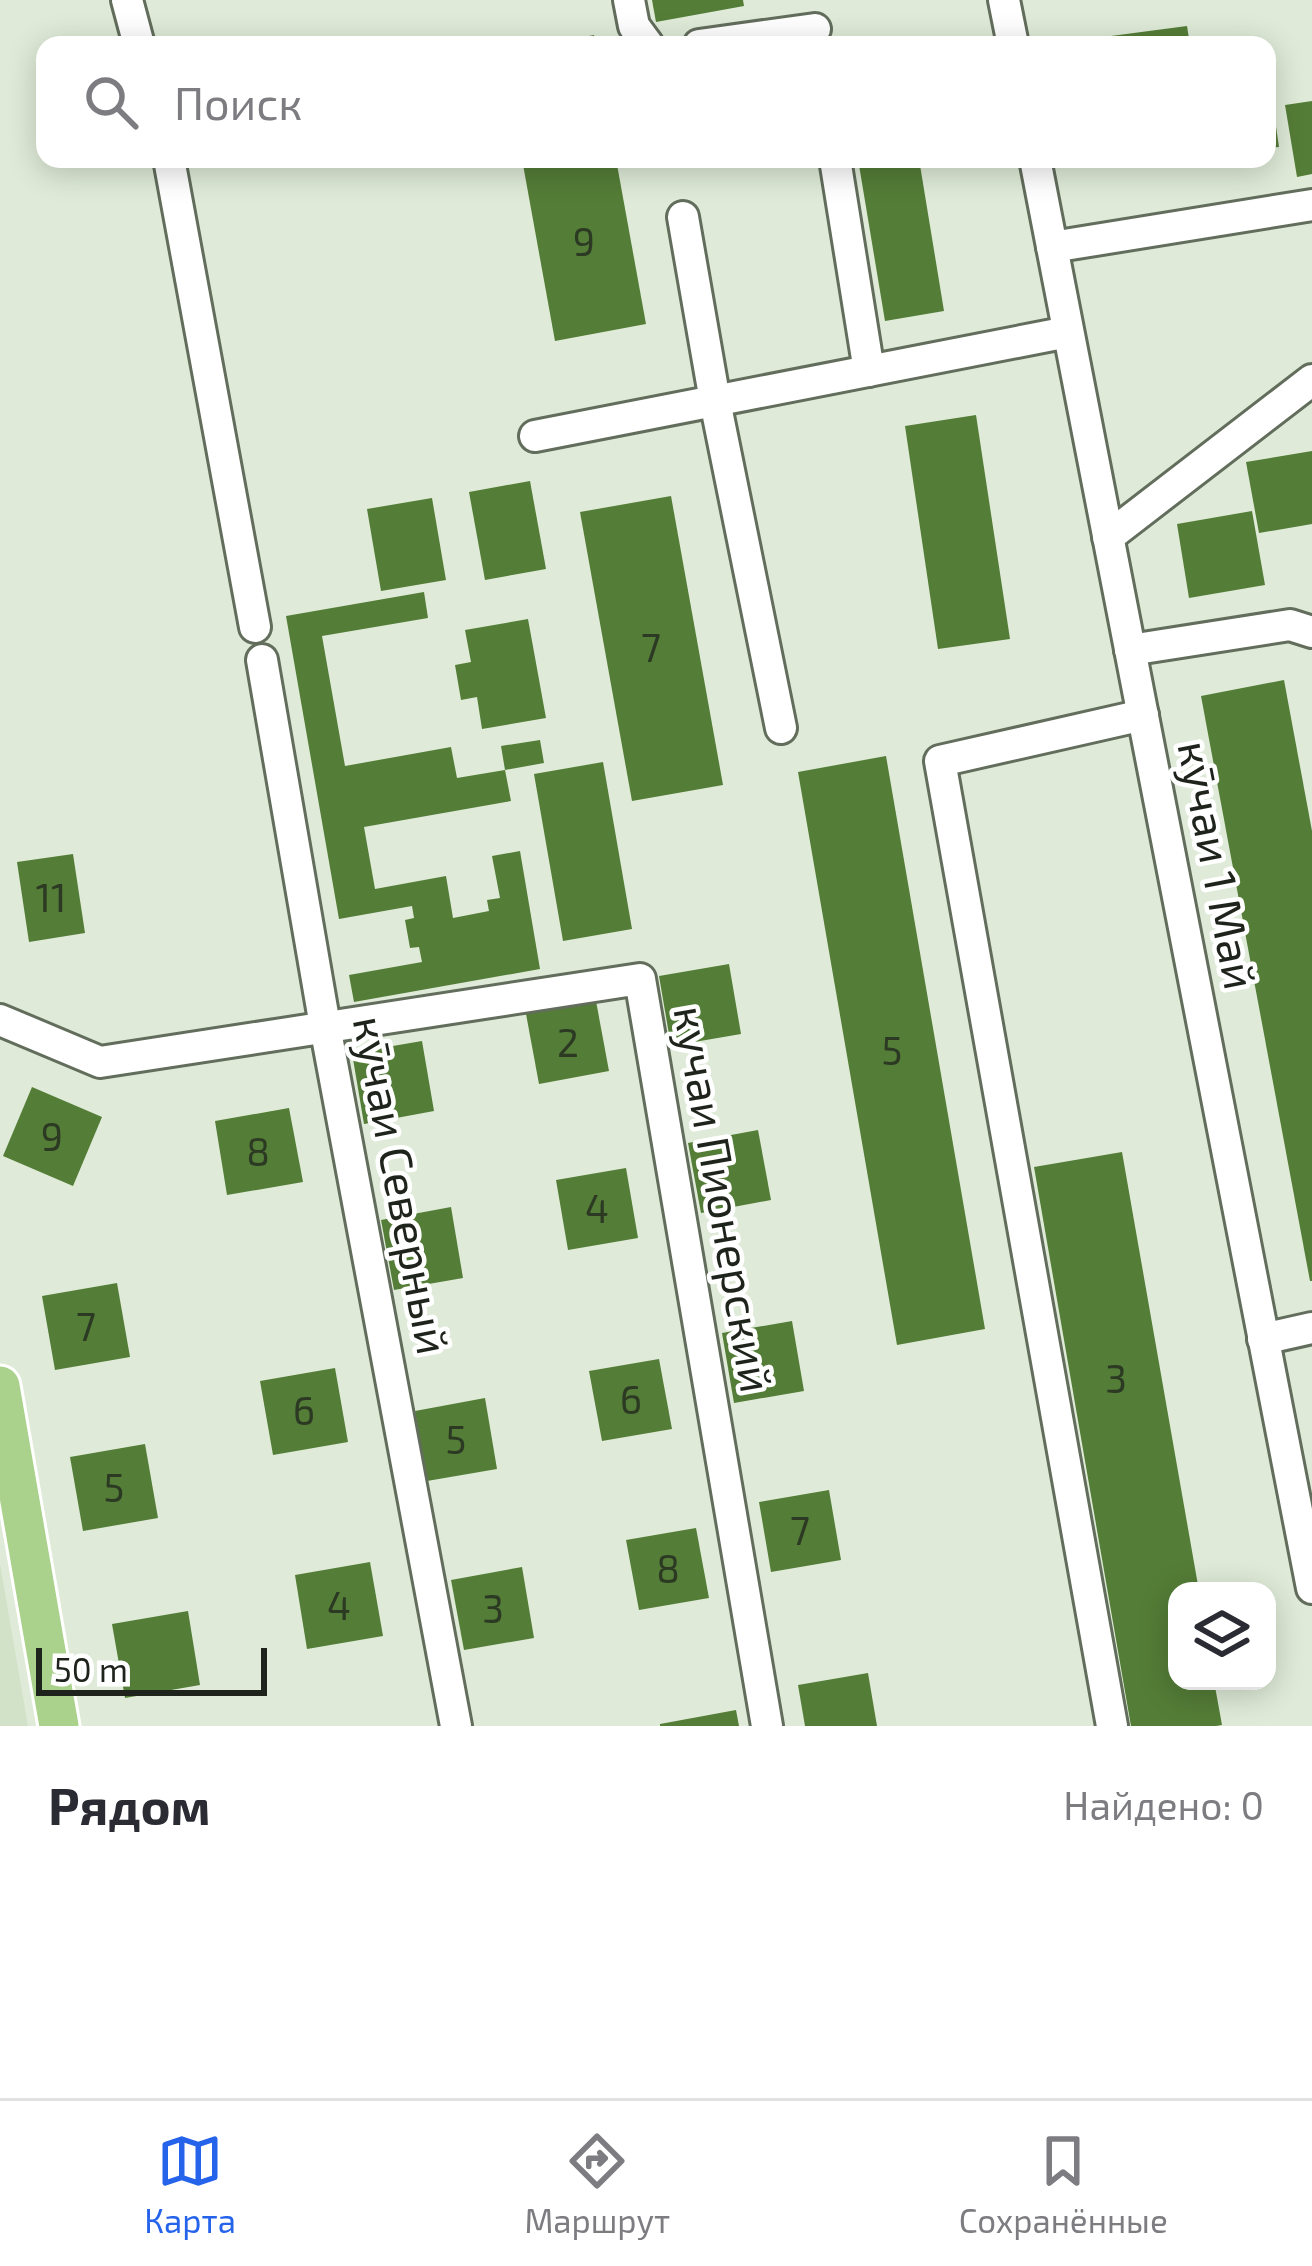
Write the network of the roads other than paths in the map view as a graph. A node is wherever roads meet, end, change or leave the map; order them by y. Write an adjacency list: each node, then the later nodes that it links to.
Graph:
1 (127, 0): 5 (street)
2 (629, 0): 6 (street)
3 (1004, 0): 8 (street)
4 (814, 25): 7 (street)
5 (137, 36)
6 (641, 36)
7 (751, 36)
8 (1010, 36)
9 (171, 168): 21 (street)
10 (836, 168): 16 (street)
11 (1037, 168): 14 (street, кӯчаи 1 Май)
12 (1312, 206): 14 (street)
13 (682, 217): 18 (street)
14 (1052, 247): 15 (street, кӯчаи 1 Май)
15 (1068, 332): 16 (street); 20 (street, кӯчаи 1 Май)
16 (869, 371): 18 (street)
17 (1312, 380): 20 (street)
18 (715, 401): 19 (street); 26 (street)
19 (535, 436)
20 (1108, 537): 23 (street, кӯчаи 1 Май)
21 (255, 627)
22 (1312, 632): 23 (street)
23 (1130, 650): 25 (street, кӯчаи 1 Май)
24 (262, 660): 28 (street, кӯчаи Северный)
25 (1143, 716): 30 (street, кӯчаи 1 Май); 36 (street)
26 (781, 728)
27 (0, 1020): 28 (street, кучаи Пионерский)
28 (325, 1026): 34 (street, кӯчаи Северный); 35 (street, кучаи Пионерский)
29 (1312, 1328): 30 (street)
30 (1264, 1339): 32 (street, кӯчаи 1 Май)
31 (0, 1386): 33 (main road)
32 (1312, 1588)
33 (59, 1726)
34 (456, 1726)
35 (767, 1726)
36 (1112, 1726)

